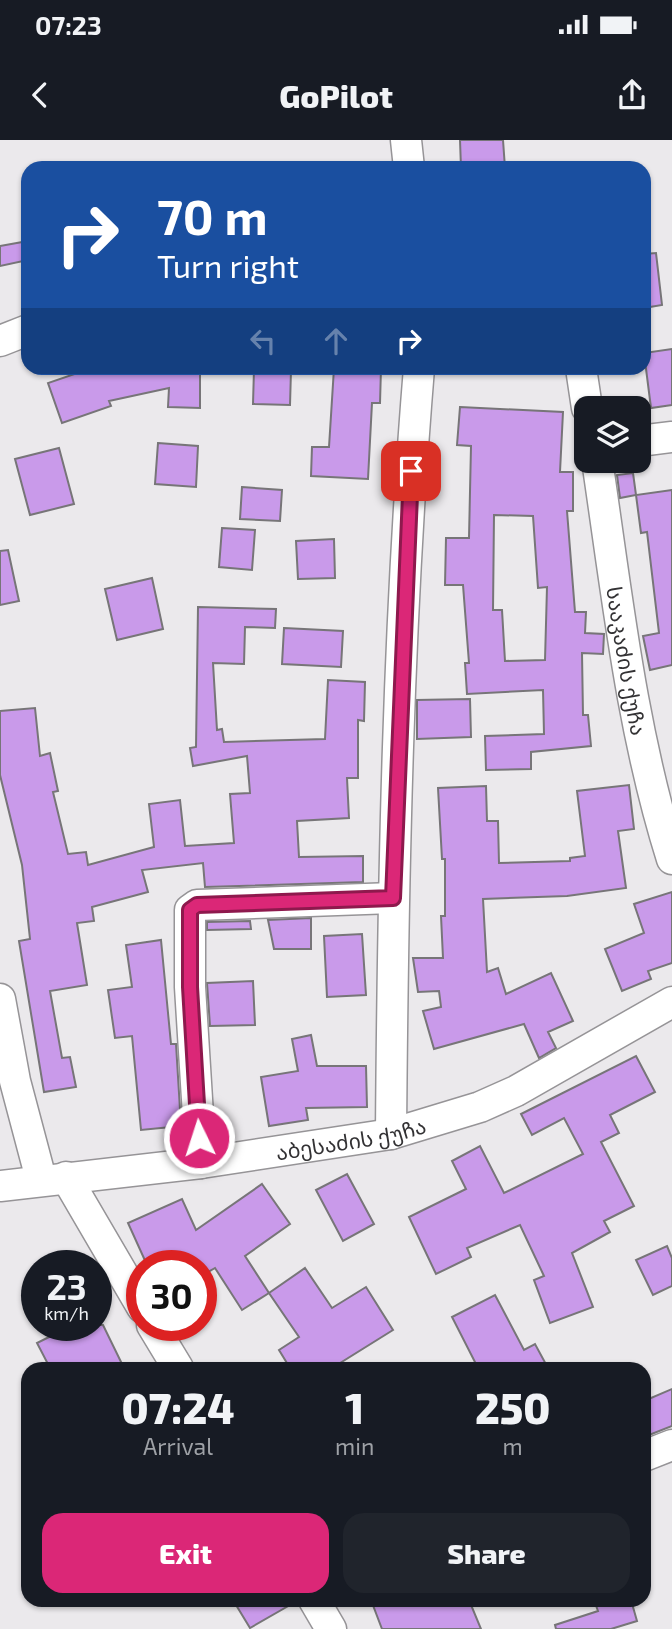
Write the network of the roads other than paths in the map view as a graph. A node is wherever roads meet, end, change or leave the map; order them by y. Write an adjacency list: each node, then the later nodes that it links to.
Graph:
1 (406, 140): 2 (street)
2 (408, 161)
3 (21, 333): 4 (street)
4 (0, 341)
5 (418, 375): 12 (street)
6 (582, 375): 7 (street)
7 (585, 396)
8 (672, 437): 9 (street)
9 (651, 440)
10 (599, 473): 11 (street, სააკაძის ქუჩა)
11 (672, 859)
12 (393, 898): 15 (street); 16 (street)
13 (0, 999): 17 (street)
14 (672, 1002): 15 (street, აბესაძის ქუჩა)
15 (391, 1134): 16 (street, აბესაძის ქუჩა)
16 (201, 1163): 17 (street, აბესაძის ქუჩა)
17 (53, 1178): 18 (street, აბესაძის ქუჩა); 19 (street)
18 (0, 1186)
19 (126, 1284)
20 (162, 1341): 21 (street)
21 (174, 1362)
22 (672, 1445): 23 (street)
23 (651, 1453)
24 (318, 1607): 25 (street)
25 (331, 1629)

